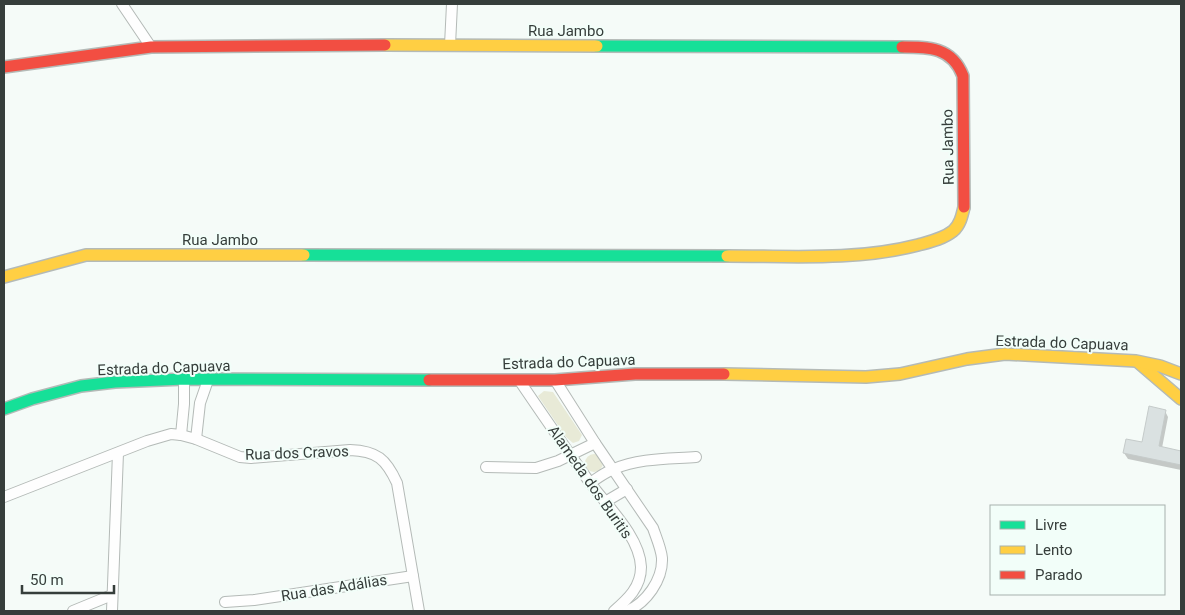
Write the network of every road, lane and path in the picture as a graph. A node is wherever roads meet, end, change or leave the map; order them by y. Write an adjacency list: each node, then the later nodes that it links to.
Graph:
1 (122, 4): 4 (street)
2 (452, 4): 3 (street)
3 (450, 45): 4 (street, Rua Jambo); 6 (street, Rua Jambo)
4 (151, 47): 5 (street, Rua Jambo)
5 (4, 67)
6 (4, 277)
7 (1136, 360): 8 (street, Estrada do Capuava); 12 (street, Estrada do Capuava); 13 (street, Estrada do Capuava)
8 (1181, 374)
9 (184, 379): 10 (street, Estrada do Capuava); 14 (street, Estrada do Capuava); 15 (street)
10 (208, 380): 11 (street, Estrada do Capuava); 16 (street)
11 (519, 380): 12 (street, Estrada do Capuava); 19 (street, Alameda dos Buritis)
12 (556, 380): 17 (street, Alameda dos Buritis)
13 (1181, 399)
14 (4, 409)
15 (181, 436): 16 (street, Rua dos Cravos); 18 (street, Rua dos Cravos)
16 (196, 439): 27 (street, Rua dos Cravos)
17 (595, 443): 19 (street); 22 (street, Alameda dos Buritis)
18 (118, 453): 25 (street, Rua dos Cravos); 28 (street)
19 (571, 455): 21 (street); 23 (street, Alameda dos Buritis)
20 (696, 457): 22 (street)
21 (486, 467)
22 (613, 469): 23 (street); 24 (street, Alameda dos Buritis)
23 (590, 483): 26 (street, Alameda dos Buritis)
24 (627, 489): 26 (street); 34 (street, Alameda dos Buritis)
25 (4, 497)
26 (605, 502): 33 (street, Alameda dos Buritis)
27 (413, 576): 29 (street, Rua das Adálias); 32 (street, Rua dos Cravos)
28 (112, 595): 30 (street); 31 (street)
29 (225, 602)
30 (73, 611)
31 (112, 611)
32 (419, 611)
33 (614, 611)
34 (626, 611)

